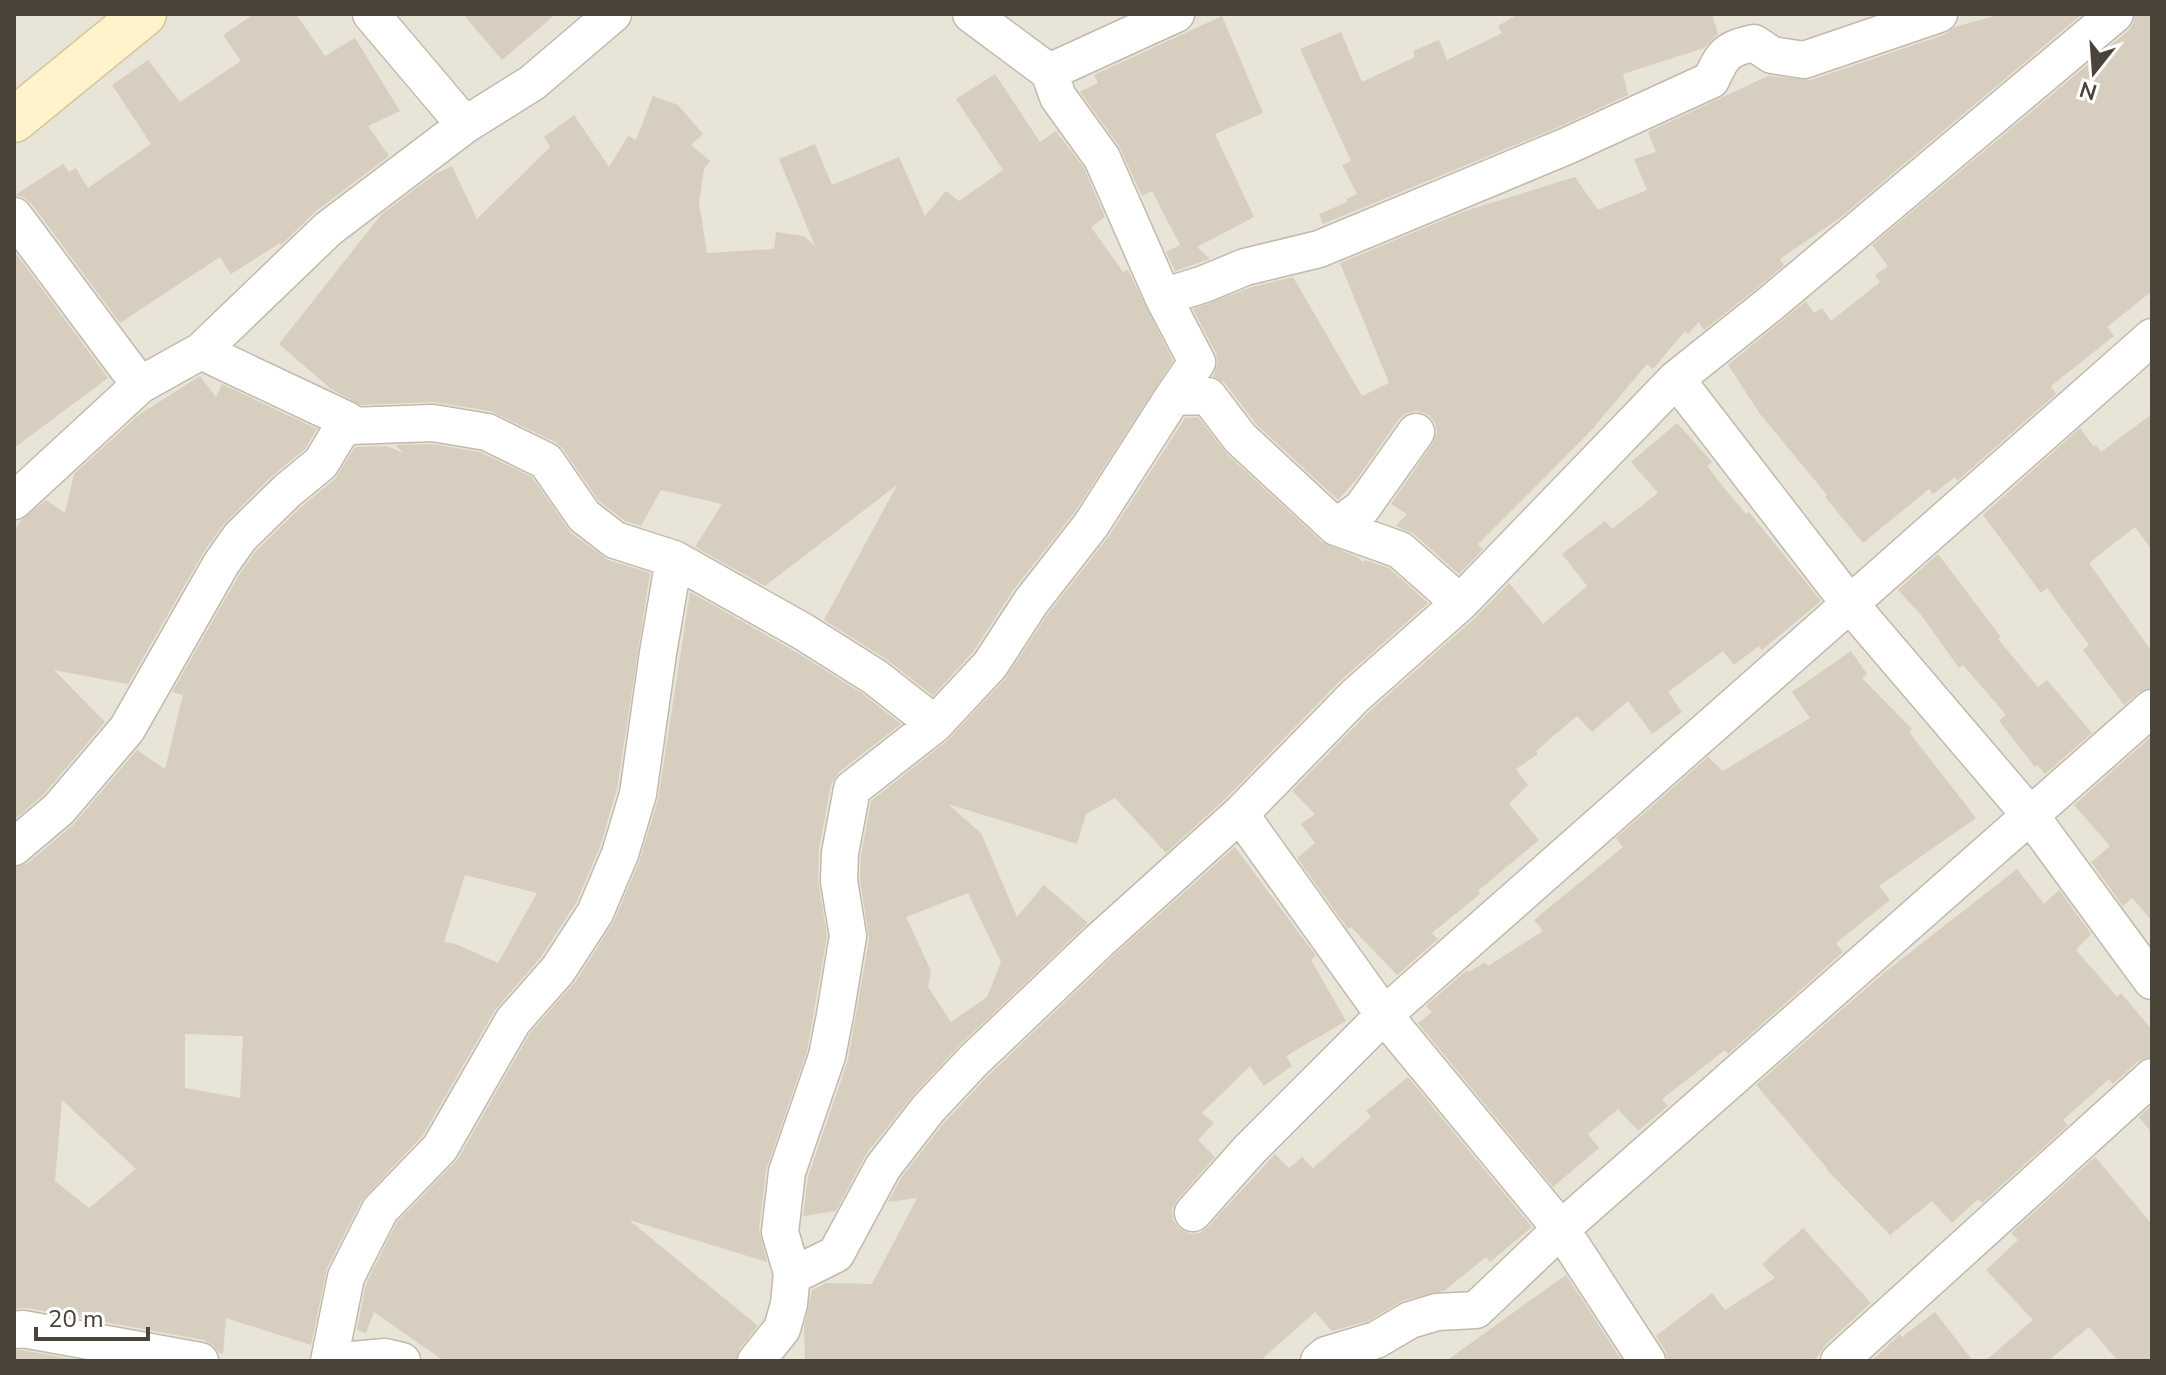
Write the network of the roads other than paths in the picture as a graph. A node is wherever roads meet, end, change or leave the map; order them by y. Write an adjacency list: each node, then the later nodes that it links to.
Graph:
1 (144, 14): 11 (main road)
2 (371, 14): 12 (street)
3 (613, 14): 12 (street)
4 (971, 14): 10 (street)
5 (1176, 14): 10 (street)
6 (1757, 14): 9 (street)
7 (1939, 14): 9 (street)
8 (2115, 14): 17 (street)
9 (1772, 55): 14 (street)
10 (1049, 72): 14 (street)
11 (14, 120)
12 (465, 125): 16 (street)
13 (14, 216): 18 (street)
14 (1163, 297): 19 (street)
15 (2152, 337): 26 (street)
16 (201, 351): 18 (street); 20 (street)
17 (1676, 379): 25 (street); 26 (street)
18 (140, 385): 22 (street)
19 (1173, 397): 23 (street); 28 (street)
20 (347, 420): 24 (street); 31 (street)
21 (1416, 432): 23 (street)
22 (14, 501)
23 (1336, 527): 25 (street)
24 (674, 559): 28 (street); 40 (street)
25 (1460, 603): 29 (street)
26 (1849, 603): 30 (street); 33 (street)
27 (2152, 708): 30 (street)
28 (935, 724): 37 (street)
29 (1240, 814): 33 (street); 37 (street)
30 (2030, 815): 32 (street); 36 (street)
31 (14, 847)
32 (2152, 981)
33 (1384, 1015): 35 (street); 36 (street)
34 (2152, 1077): 46 (street)
35 (1193, 1213)
36 (1561, 1229): 44 (street); 45 (street)
37 (792, 1273): 43 (street)
38 (14, 1330): 39 (street)
39 (200, 1361)
40 (329, 1361)
41 (342, 1361): 42 (street)
42 (402, 1361)
43 (756, 1361)
44 (1319, 1361)
45 (1647, 1361)
46 (1839, 1361)

